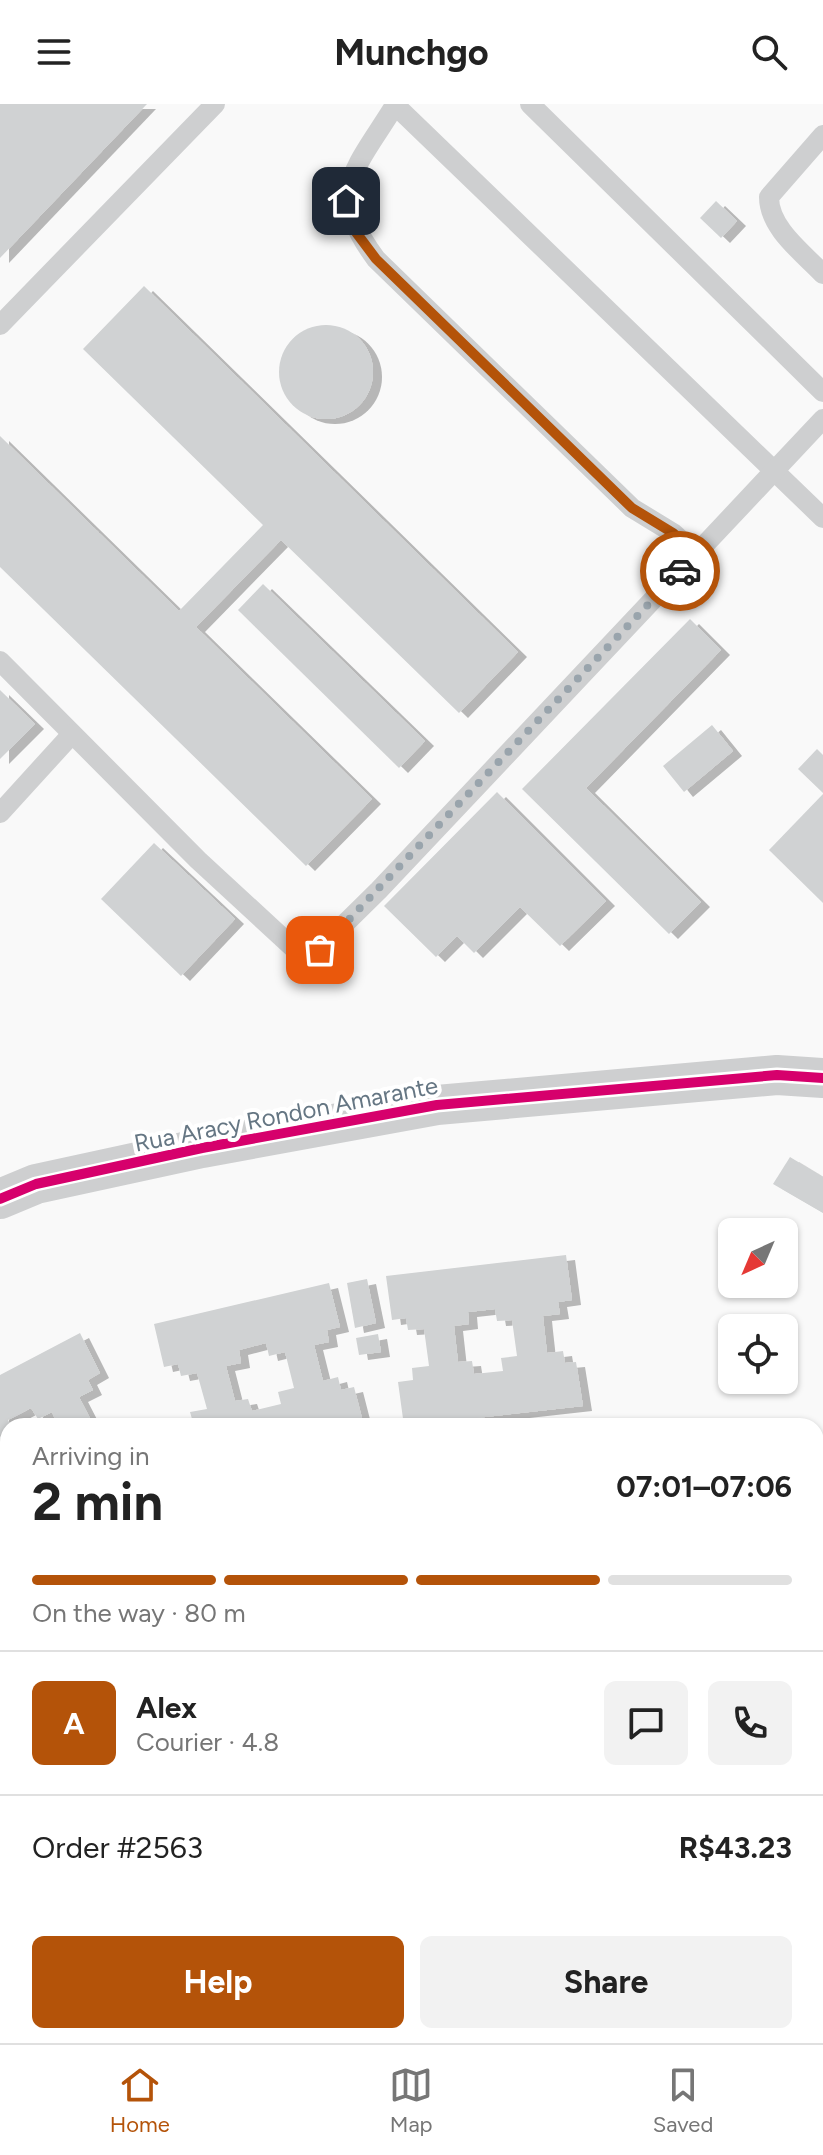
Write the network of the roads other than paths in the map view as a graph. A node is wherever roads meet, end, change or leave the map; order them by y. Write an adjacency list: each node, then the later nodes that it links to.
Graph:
1 (215, 104): 6 (lane)
2 (530, 104): 7 (lane)
3 (395, 105): 9 (lane); 11 (lane)
4 (823, 135): 5 (lane)
5 (823, 274)
6 (0, 325)
7 (823, 392)
8 (823, 419): 9 (lane)
9 (776, 470): 10 (lane); 11 (lane)
10 (823, 518)
11 (696, 554): 13 (lane)
12 (0, 661): 13 (lane)
13 (72, 734): 14 (lane)
14 (0, 813)
15 (823, 1078): 16 (street, Rua Aracy Rondon Amarante)
16 (0, 1199)

